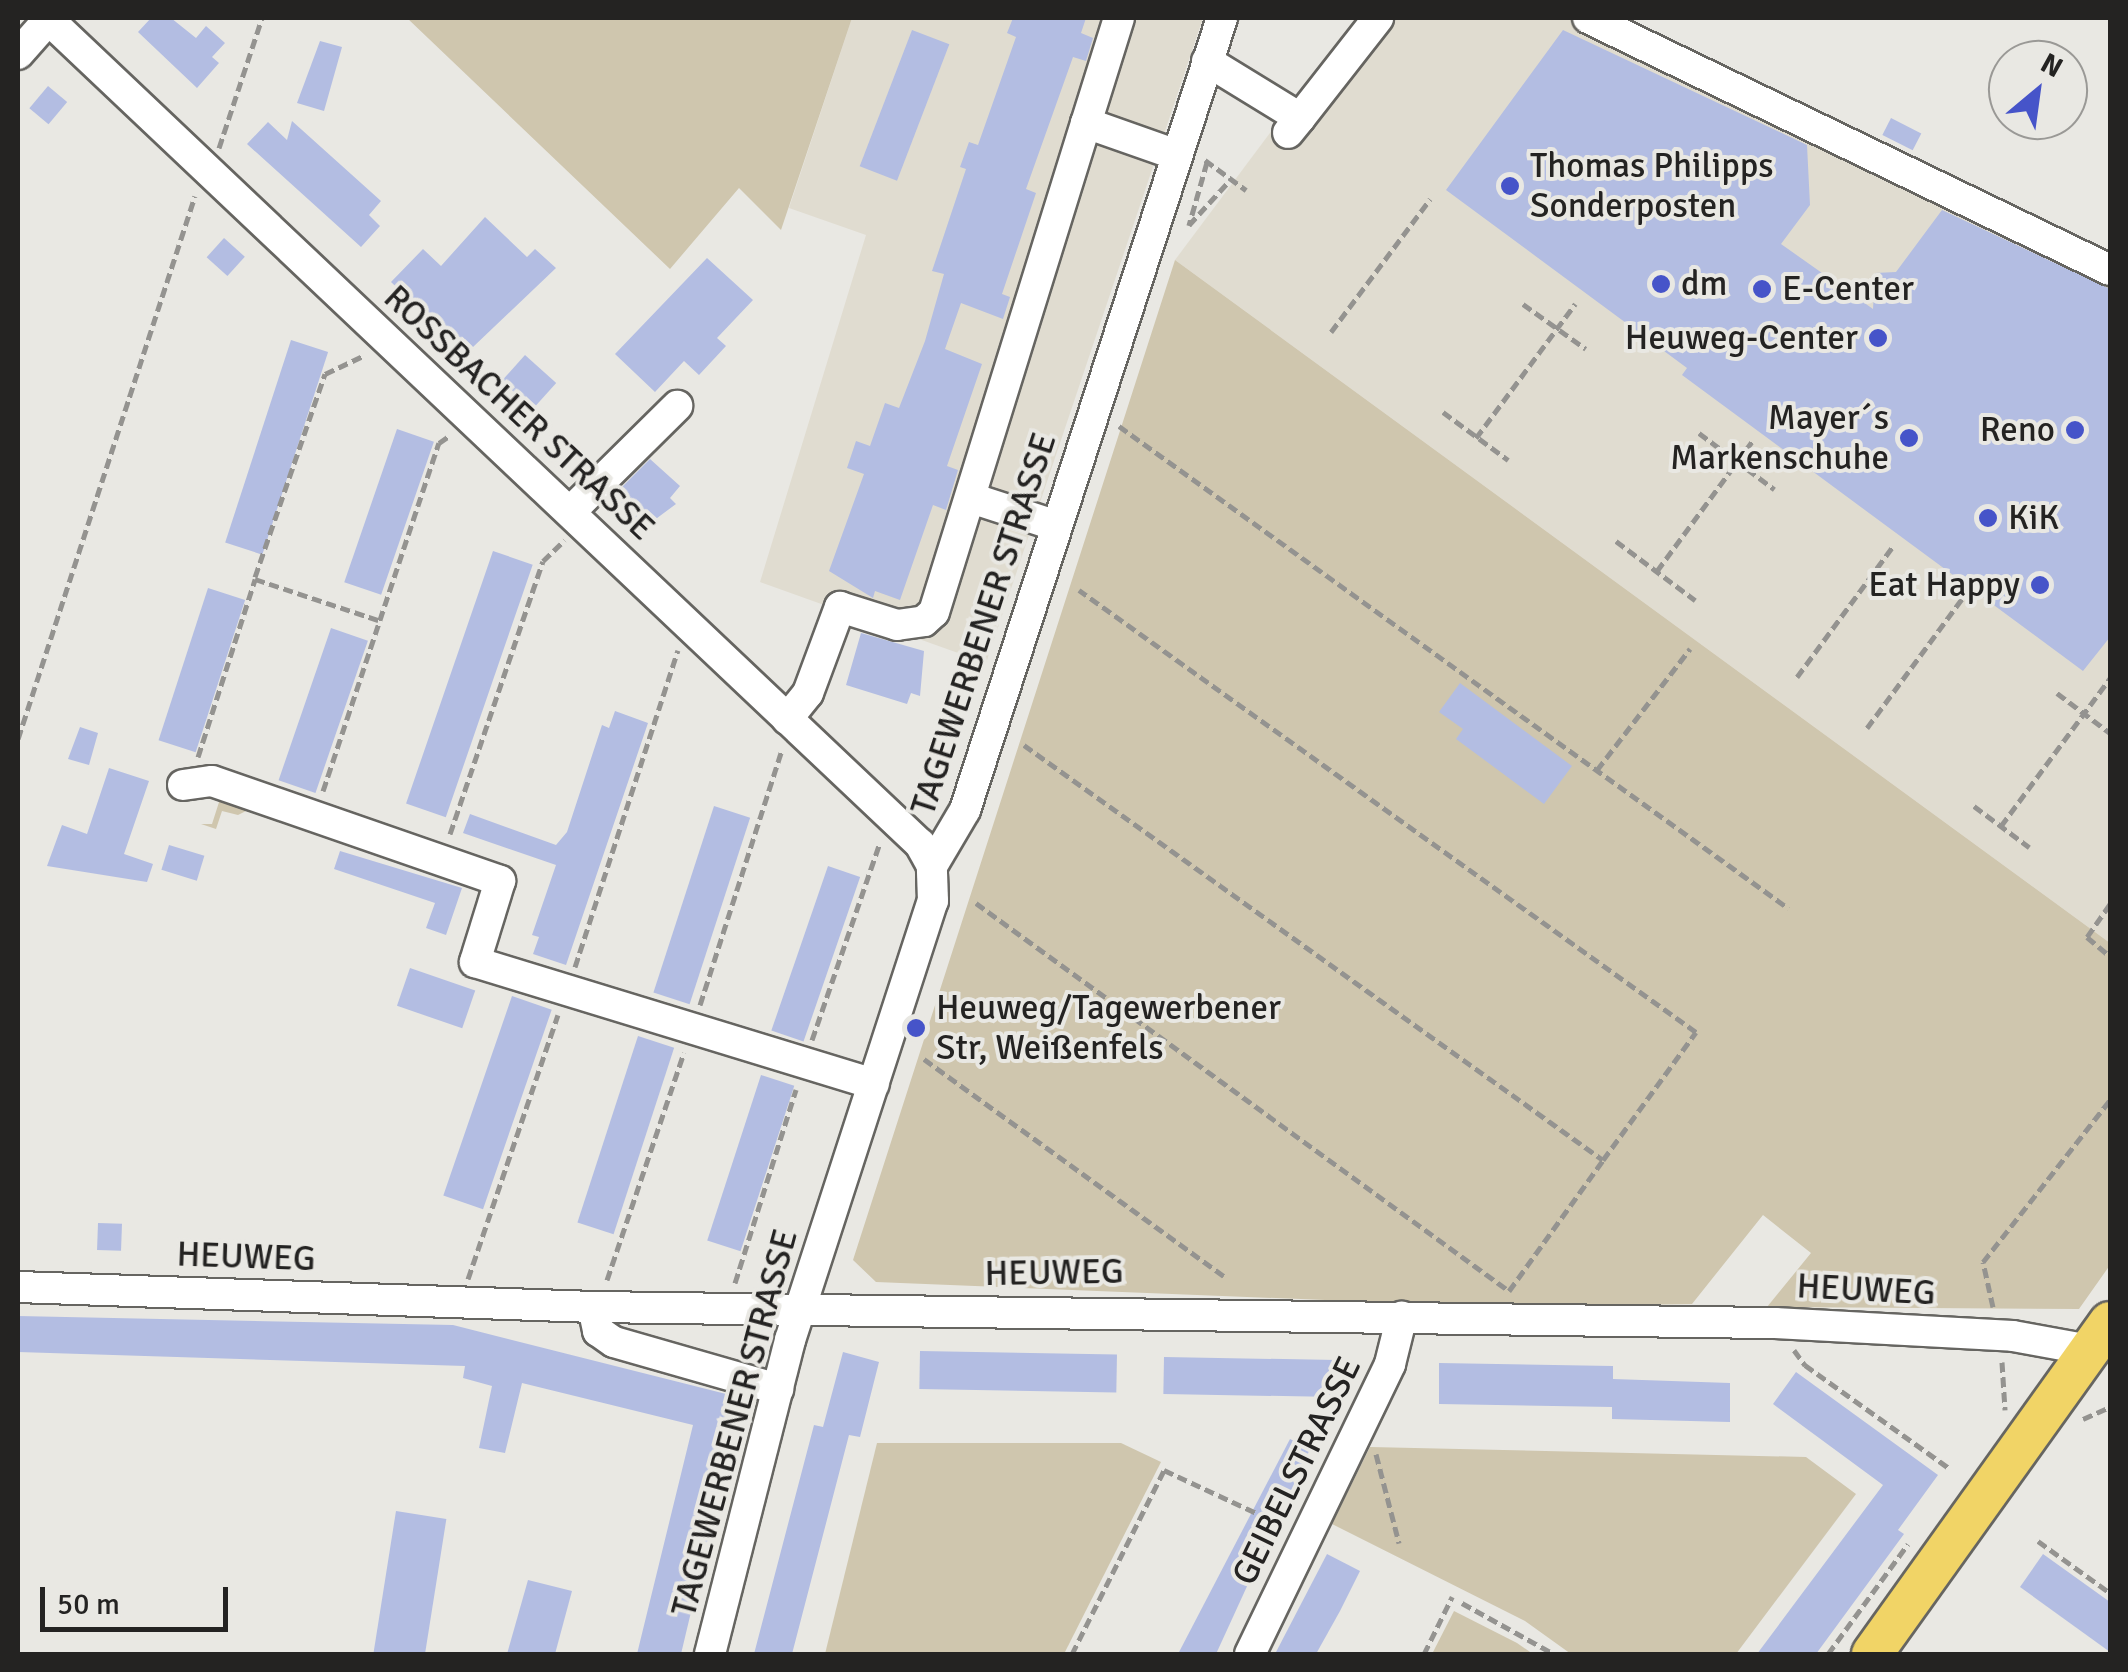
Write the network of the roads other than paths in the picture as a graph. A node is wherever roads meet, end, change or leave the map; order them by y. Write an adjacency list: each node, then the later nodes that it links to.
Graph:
1 (48, 18): 6 (street); 13 (street, ROSSBACHER STRASSE)
2 (1119, 18): 8 (street)
3 (1222, 18): 7 (street, TAGEWERBENER STRASSE)
4 (1378, 18): 7 (street)
5 (1588, 18): 10 (street)
6 (18, 54)
7 (1208, 61): 9 (street, TAGEWERBENER STRASSE)
8 (1086, 124): 9 (street); 12 (street)
9 (1192, 158): 14 (street, TAGEWERBENER STRASSE)
10 (2110, 270)
11 (677, 406): 13 (street)
12 (970, 498): 14 (street); 15 (street)
13 (576, 518): 15 (street, ROSSBACHER STRASSE)
14 (1057, 526): 17 (street, TAGEWERBENER STRASSE)
15 (789, 721): 17 (street, ROSSBACHER STRASSE)
16 (186, 785): 18 (street)
17 (932, 866): 18 (street, TAGEWERBENER STRASSE)
18 (874, 1084): 21 (street, TAGEWERBENER STRASSE)
19 (18, 1287): 20 (street, HEUWEG)
20 (595, 1307): 21 (street, HEUWEG); 24 (street)
21 (801, 1307): 22 (street, HEUWEG); 24 (street, TAGEWERBENER STRASSE)
22 (1402, 1316): 23 (street, HEUWEG); 26 (street, GEIBELSTRASSE)
23 (2104, 1342): 27 (main road)
24 (778, 1389): 25 (street, TAGEWERBENER STRASSE)
25 (710, 1654)
26 (1250, 1654)
27 (1872, 1654)

